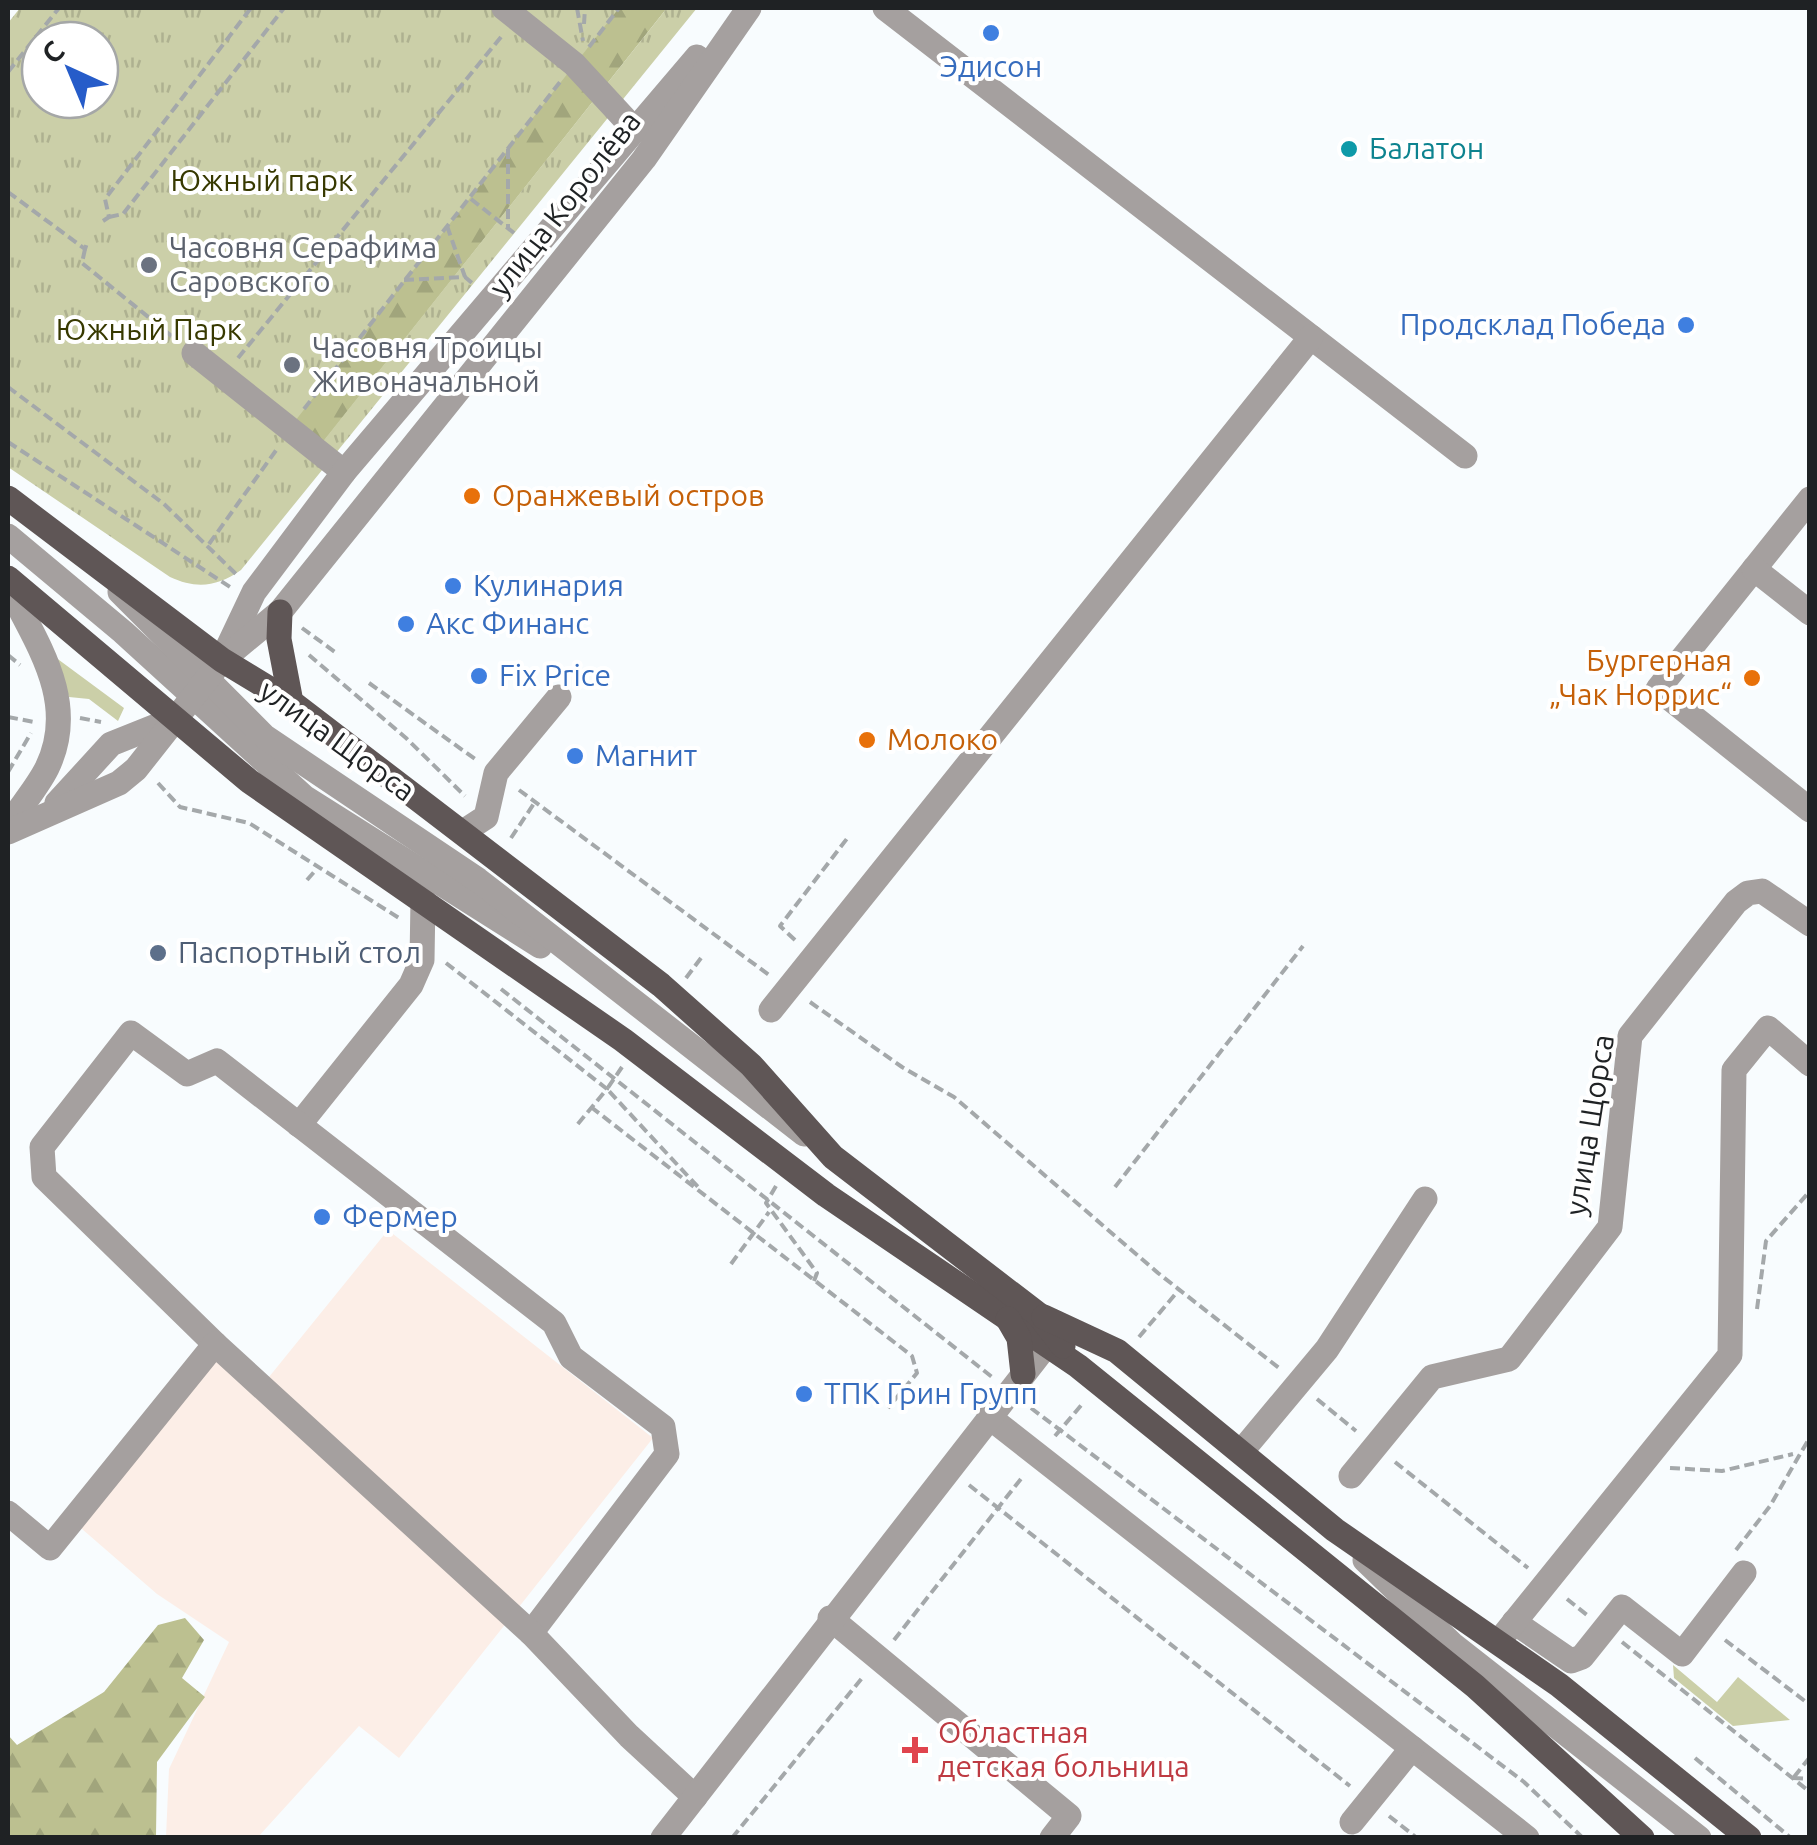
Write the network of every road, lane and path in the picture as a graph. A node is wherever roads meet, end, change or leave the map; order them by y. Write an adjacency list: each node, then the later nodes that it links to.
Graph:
1 (59, 8): 13 (path)
2 (251, 8): 20 (path)
3 (284, 8): 20 (path)
4 (578, 8): 11 (path)
5 (585, 8): 11 (path)
6 (620, 8): 12 (path)
7 (739, 8): 14 (street, улица Королёва)
8 (749, 8): 48 (street, улица Королёва)
9 (884, 8): 28 (street)
10 (510, 13): 12 (street); 30 (path)
11 (584, 29): 12 (path)
12 (578, 55): 14 (street); 15 (path)
13 (8, 72)
14 (636, 130): 35 (street, улица Королёва)
15 (508, 148): 16 (path); 17 (path)
16 (496, 164): 17 (path); 19 (path)
17 (508, 171): 23 (path)
18 (8, 192): 29 (path)
19 (470, 197): 22 (path); 23 (path)
20 (109, 217): 21 (path)
21 (103, 221)
22 (447, 226): 26 (path); 27 (path)
23 (508, 229): 24 (path)
24 (505, 247)
25 (484, 272): 26 (path)
26 (465, 277): 27 (path)
27 (404, 280): 32 (path)
28 (1312, 337): 34 (street); 76 (street)
29 (194, 353): 30 (street)
30 (223, 376): 32 (street)
31 (8, 388): 40 (path)
32 (288, 430): 35 (street); 40 (path)
33 (8, 442): 46 (path)
34 (1465, 456)
35 (344, 472): 46 (street, улица Королёва)
36 (8, 498): 41 (main road)
37 (1810, 499): 43 (street)
38 (8, 510): 41 (street)
39 (8, 536): 51 (street, улица Щорса)
40 (209, 544): 42 (path)
41 (88, 559): 51 (main road)
42 (230, 568)
43 (1754, 569): 47 (street); 64 (street)
44 (8, 578): 57 (main road)
45 (8, 586): 55 (street)
46 (248, 604): 51 (street, улица Королёва)
47 (1810, 613)
48 (280, 621): 51 (street, улица Королёва); 54 (main road); 65 (path)
49 (8, 654): 50 (path)
50 (28, 671)
51 (207, 678): 54 (main road); 57 (street); 84 (street, улица Щорса)
52 (370, 682): 61 (path)
53 (559, 698): 61 (street)
54 (291, 702): 67 (main road)
55 (60, 714): 58 (path); 66 (street)
56 (8, 716): 60 (path)
57 (173, 719): 58 (street); 59 (street); 72 (main road)
58 (119, 741): 63 (street)
59 (140, 764): 63 (street); 74 (path)
60 (8, 772)
61 (496, 773): 62 (path); 65 (street)
62 (535, 802): 69 (path); 78 (path)
63 (50, 810): 66 (street)
64 (1810, 810)
65 (489, 812): 67 (street)
66 (8, 829)
67 (462, 832): 69 (main road)
68 (848, 836): 76 (path)
69 (498, 857): 84 (main road)
70 (314, 872): 71 (path)
71 (308, 880)
72 (423, 899): 74 (street); 94 (main road)
73 (1810, 924): 106 (street, улица Щорса)
74 (422, 939): 81 (path); 82 (street)
75 (1303, 946): 85 (path)
76 (812, 958): 78 (street)
77 (498, 986): 100 (path)
78 (789, 987): 79 (street); 93 (path)
79 (771, 1010)
80 (1810, 1064): 110 (street)
81 (591, 1107): 83 (path); 90 (path)
82 (300, 1125): 97 (street); 122 (street)
83 (577, 1125)
84 (833, 1157): 96 (main road, улица Щорса)
85 (1114, 1188)
86 (1810, 1190): 95 (path)
87 (1426, 1200): 99 (street)
88 (766, 1203): 89 (path)
89 (769, 1212): 90 (path); 92 (path)
90 (754, 1234): 91 (path); 92 (path)
91 (731, 1264)
92 (814, 1281): 102 (path)
93 (1179, 1290): 98 (path); 99 (path)
94 (1008, 1318): 96 (main road); 100 (main road)
95 (1756, 1322)
96 (1047, 1330): 98 (main road, улица Щорса); 100 (street); 101 (main road, улица Щорса)
97 (214, 1344): 114 (street); 122 (street)
98 (1123, 1356): 107 (main road, улица Щорса)
99 (1298, 1382): 106 (path); 107 (street)
100 (1016, 1383): 103 (street); 104 (path)
101 (1100, 1384): 104 (path); 124 (main road, улица Щорса)
102 (888, 1408)
103 (989, 1417): 109 (street); 111 (street)
104 (1060, 1430): 109 (path); 141 (path)
105 (1810, 1437): 108 (path)
106 (1375, 1447): 112 (street, улица Щорса); 117 (path)
107 (1240, 1452): 115 (main road, улица Щорса)
108 (1796, 1454): 110 (path); 116 (path)
109 (1039, 1455): 113 (path); 126 (street)
110 (1640, 1466): 117 (street)
111 (949, 1468): 113 (path); 118 (street)
112 (1351, 1476)
113 (997, 1511): 123 (path); 133 (path)
114 (8, 1514)
115 (1334, 1530): 121 (main road, улица Щорса); 135 (street, улица Щорса)
116 (1740, 1562): 119 (street)
117 (1546, 1582): 120 (path); 121 (street)
118 (824, 1625): 123 (street); 132 (street)
119 (1706, 1626): 120 (street); 125 (path)
120 (1605, 1629): 121 (street); 129 (path)
121 (1506, 1631): 143 (main road, улица Щорса)
122 (531, 1632): 132 (street)
123 (879, 1658): 137 (path); 138 (street)
124 (1476, 1686): 135 (street); 142 (main road, улица Щорса)
125 (1810, 1705)
126 (1412, 1748): 133 (street); 140 (street)
127 (1810, 1757): 129 (path)
128 (1695, 1758): 144 (path)
129 (1793, 1778): 130 (path); 131 (path)
130 (1810, 1779)
131 (1810, 1792)
132 (696, 1796): 136 (street)
133 (1369, 1801): 134 (street); 139 (path)
134 (1352, 1822)
135 (1689, 1832)
136 (663, 1838)
137 (732, 1838)
138 (1052, 1838)
139 (1417, 1838)
140 (1527, 1838)
141 (1583, 1838)
142 (1642, 1838)
143 (1749, 1838)
144 (1792, 1838)

